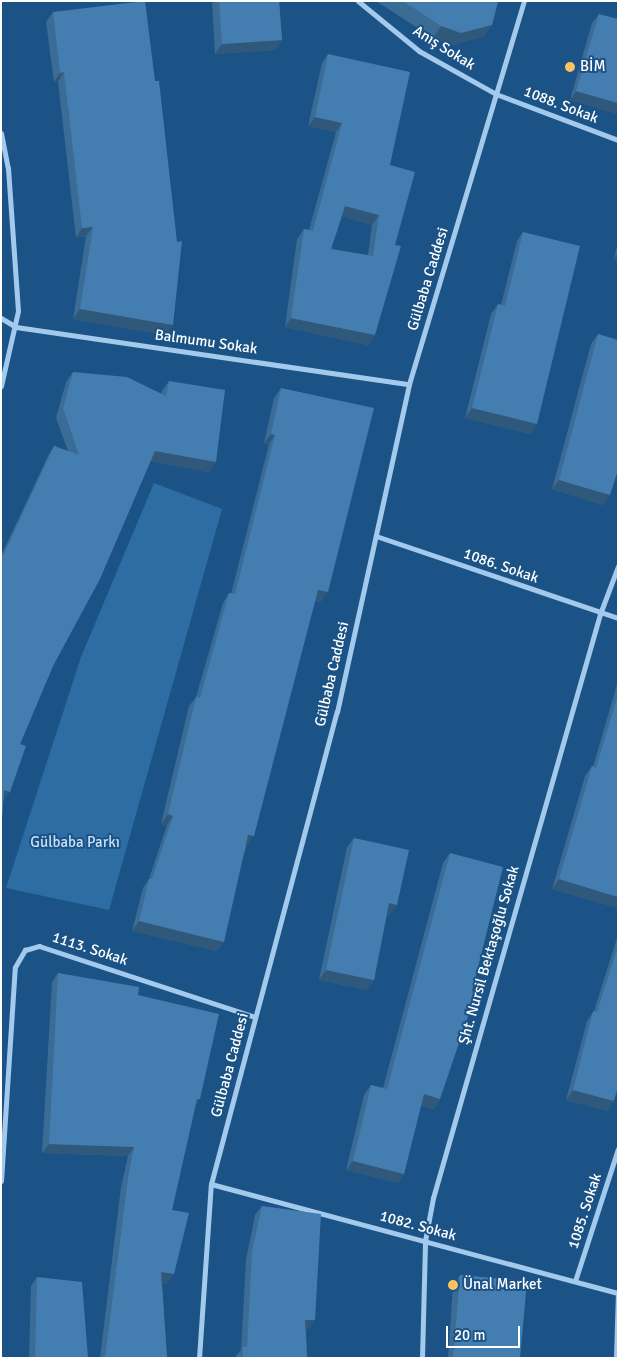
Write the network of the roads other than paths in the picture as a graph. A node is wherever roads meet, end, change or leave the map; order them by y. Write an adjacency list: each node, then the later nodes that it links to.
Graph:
1 (358, 1): 3 (street, Anış Sokak)
2 (524, 1): 3 (street, Gülbaba Caddesi)
3 (496, 94): 5 (street, 1088. Sokak); 8 (street, Gülbaba Caddesi)
4 (1, 133): 7 (street)
5 (618, 140)
6 (1, 318): 7 (street, Balmumu Sokak)
7 (16, 327): 8 (street, Balmumu Sokak); 9 (street)
8 (410, 384): 10 (street, Gülbaba Caddesi)
9 (1, 386)
10 (376, 536): 12 (street, 1086. Sokak); 14 (street, Gülbaba Caddesi)
11 (618, 566): 12 (street, Şht. Nursil Bektaşoğlu Sokak)
12 (600, 614): 13 (street, 1086. Sokak); 18 (street, Şht. Nursil Bektaşoğlu Sokak)
13 (618, 618)
14 (255, 1017): 16 (street, 1113. Sokak); 17 (street, Gülbaba Caddesi)
15 (618, 1150): 19 (street, 1085. Sokak)
16 (1, 1181)
17 (211, 1184): 18 (street, 1082. Sokak); 21 (street, Gülbaba Caddesi)
18 (425, 1241): 19 (street, 1082. Sokak); 22 (street, Şht. Nursil Bektaşoğlu Sokak)
19 (575, 1281): 20 (street, 1082. Sokak)
20 (618, 1292): 23 (street)
21 (199, 1358)
22 (422, 1358)
23 (616, 1358)

